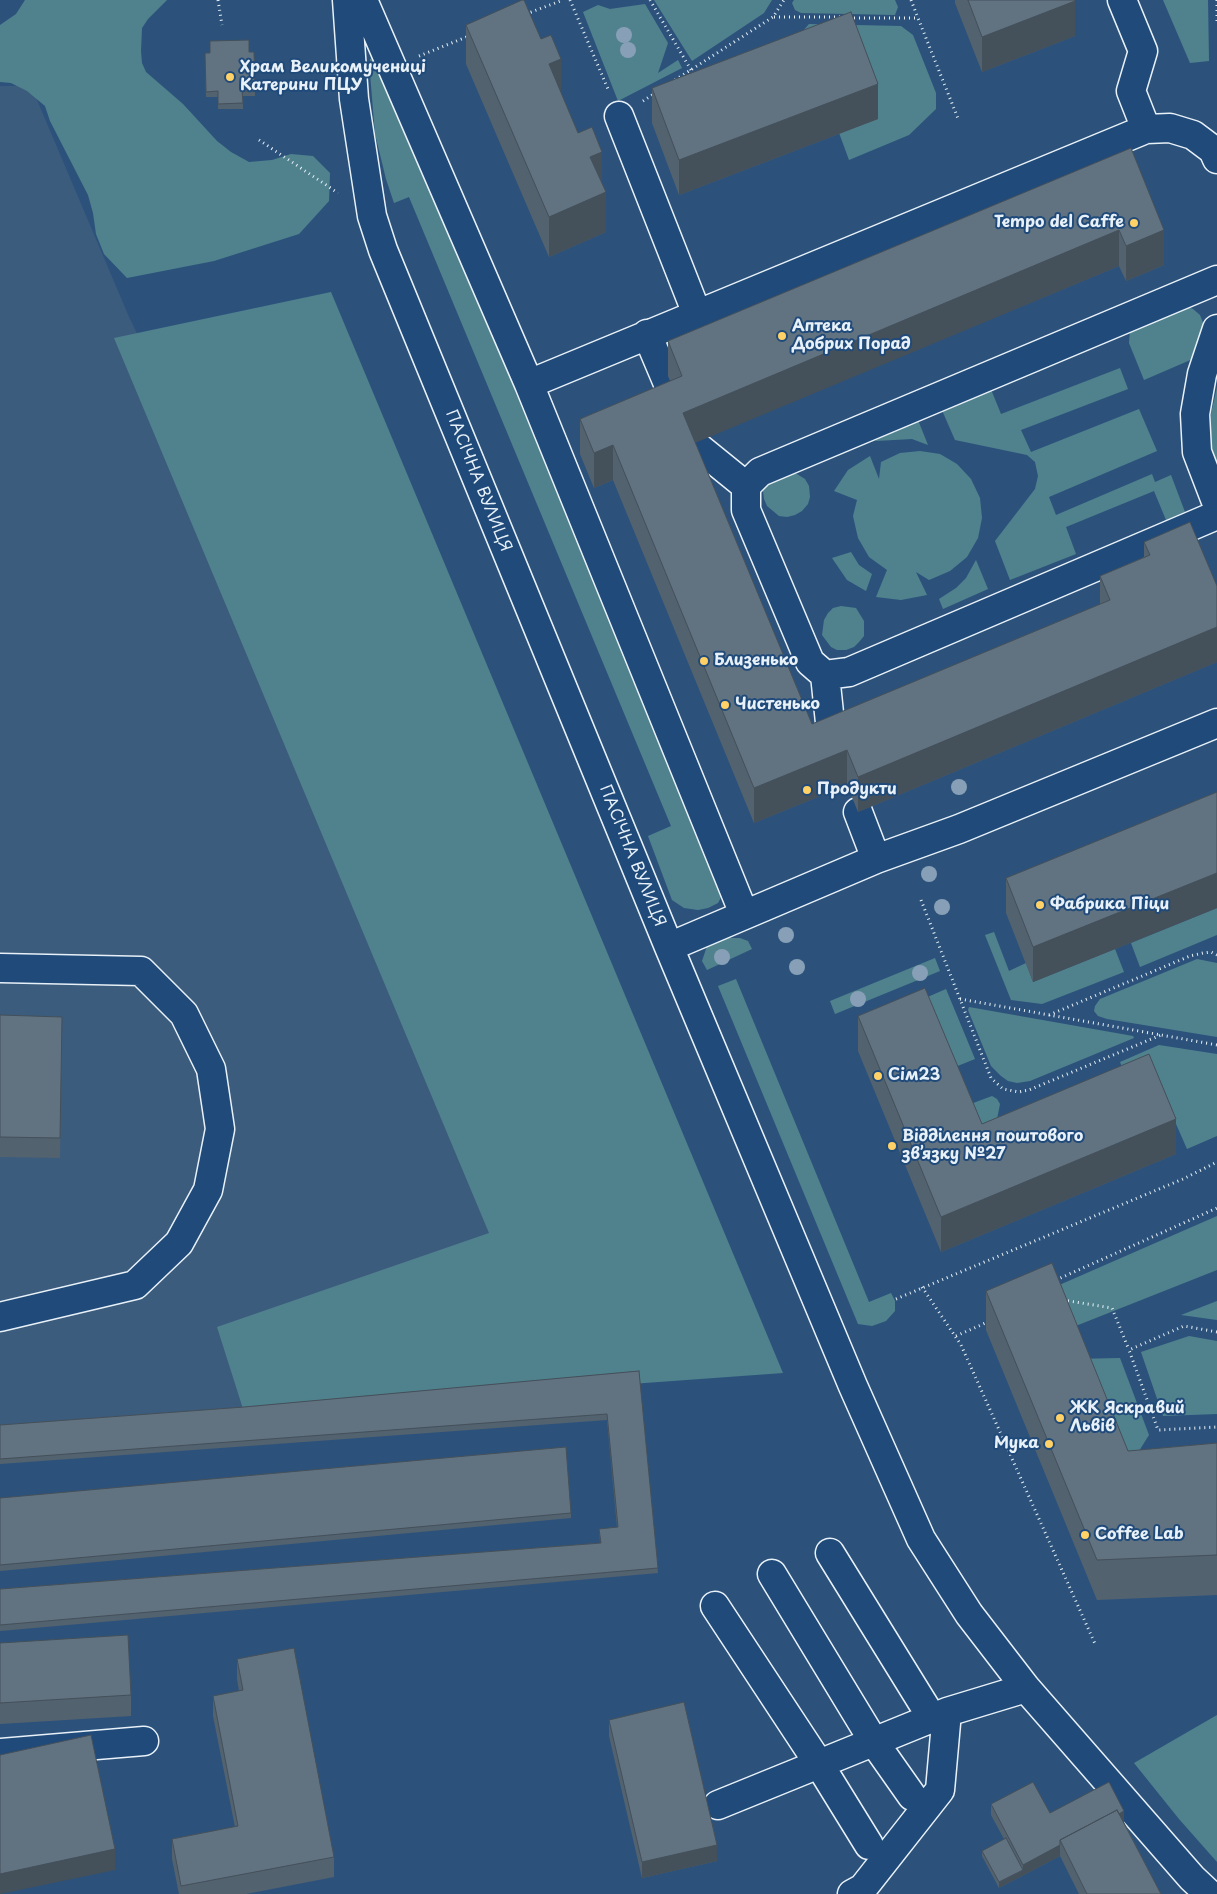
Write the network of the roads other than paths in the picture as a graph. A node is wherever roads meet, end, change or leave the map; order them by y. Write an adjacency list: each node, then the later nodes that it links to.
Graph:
1 (347, 0): 23 (street, ПАСІЧНА ВУЛИЦЯ)
2 (363, 0): 11 (street)
3 (1122, 0): 5 (street)
4 (619, 116): 8 (street)
5 (1146, 129): 6 (street); 8 (street)
6 (1217, 159)
7 (1217, 280): 14 (street)
8 (698, 314): 10 (street)
9 (1217, 329): 15 (street)
10 (647, 334): 11 (street); 12 (street)
11 (529, 384): 22 (street)
12 (680, 412)
13 (693, 444): 14 (street)
14 (746, 486): 17 (street)
15 (1217, 504)
16 (1217, 515): 17 (street)
17 (825, 675): 19 (street)
18 (1217, 724): 21 (street)
19 (833, 751)
20 (858, 812): 21 (street)
21 (876, 859): 22 (street)
22 (744, 914): 23 (street)
23 (669, 947): 29 (street, ПАСІЧНА ВУЛИЦЯ)
24 (0, 968): 25 (street)
25 (0, 1317)
26 (830, 1553): 30 (street)
27 (772, 1574): 32 (street)
28 (715, 1606): 34 (street)
29 (1026, 1688): 30 (street); 39 (street, ПАСІЧНА ВУЛИЦЯ)
30 (940, 1715): 32 (street); 38 (street)
31 (144, 1741): 33 (street)
32 (874, 1742): 34 (street); 35 (street)
33 (0, 1753)
34 (819, 1764): 36 (street); 37 (street)
35 (912, 1796)
36 (718, 1805)
37 (868, 1844)
38 (852, 1894)
39 (1209, 1894)

